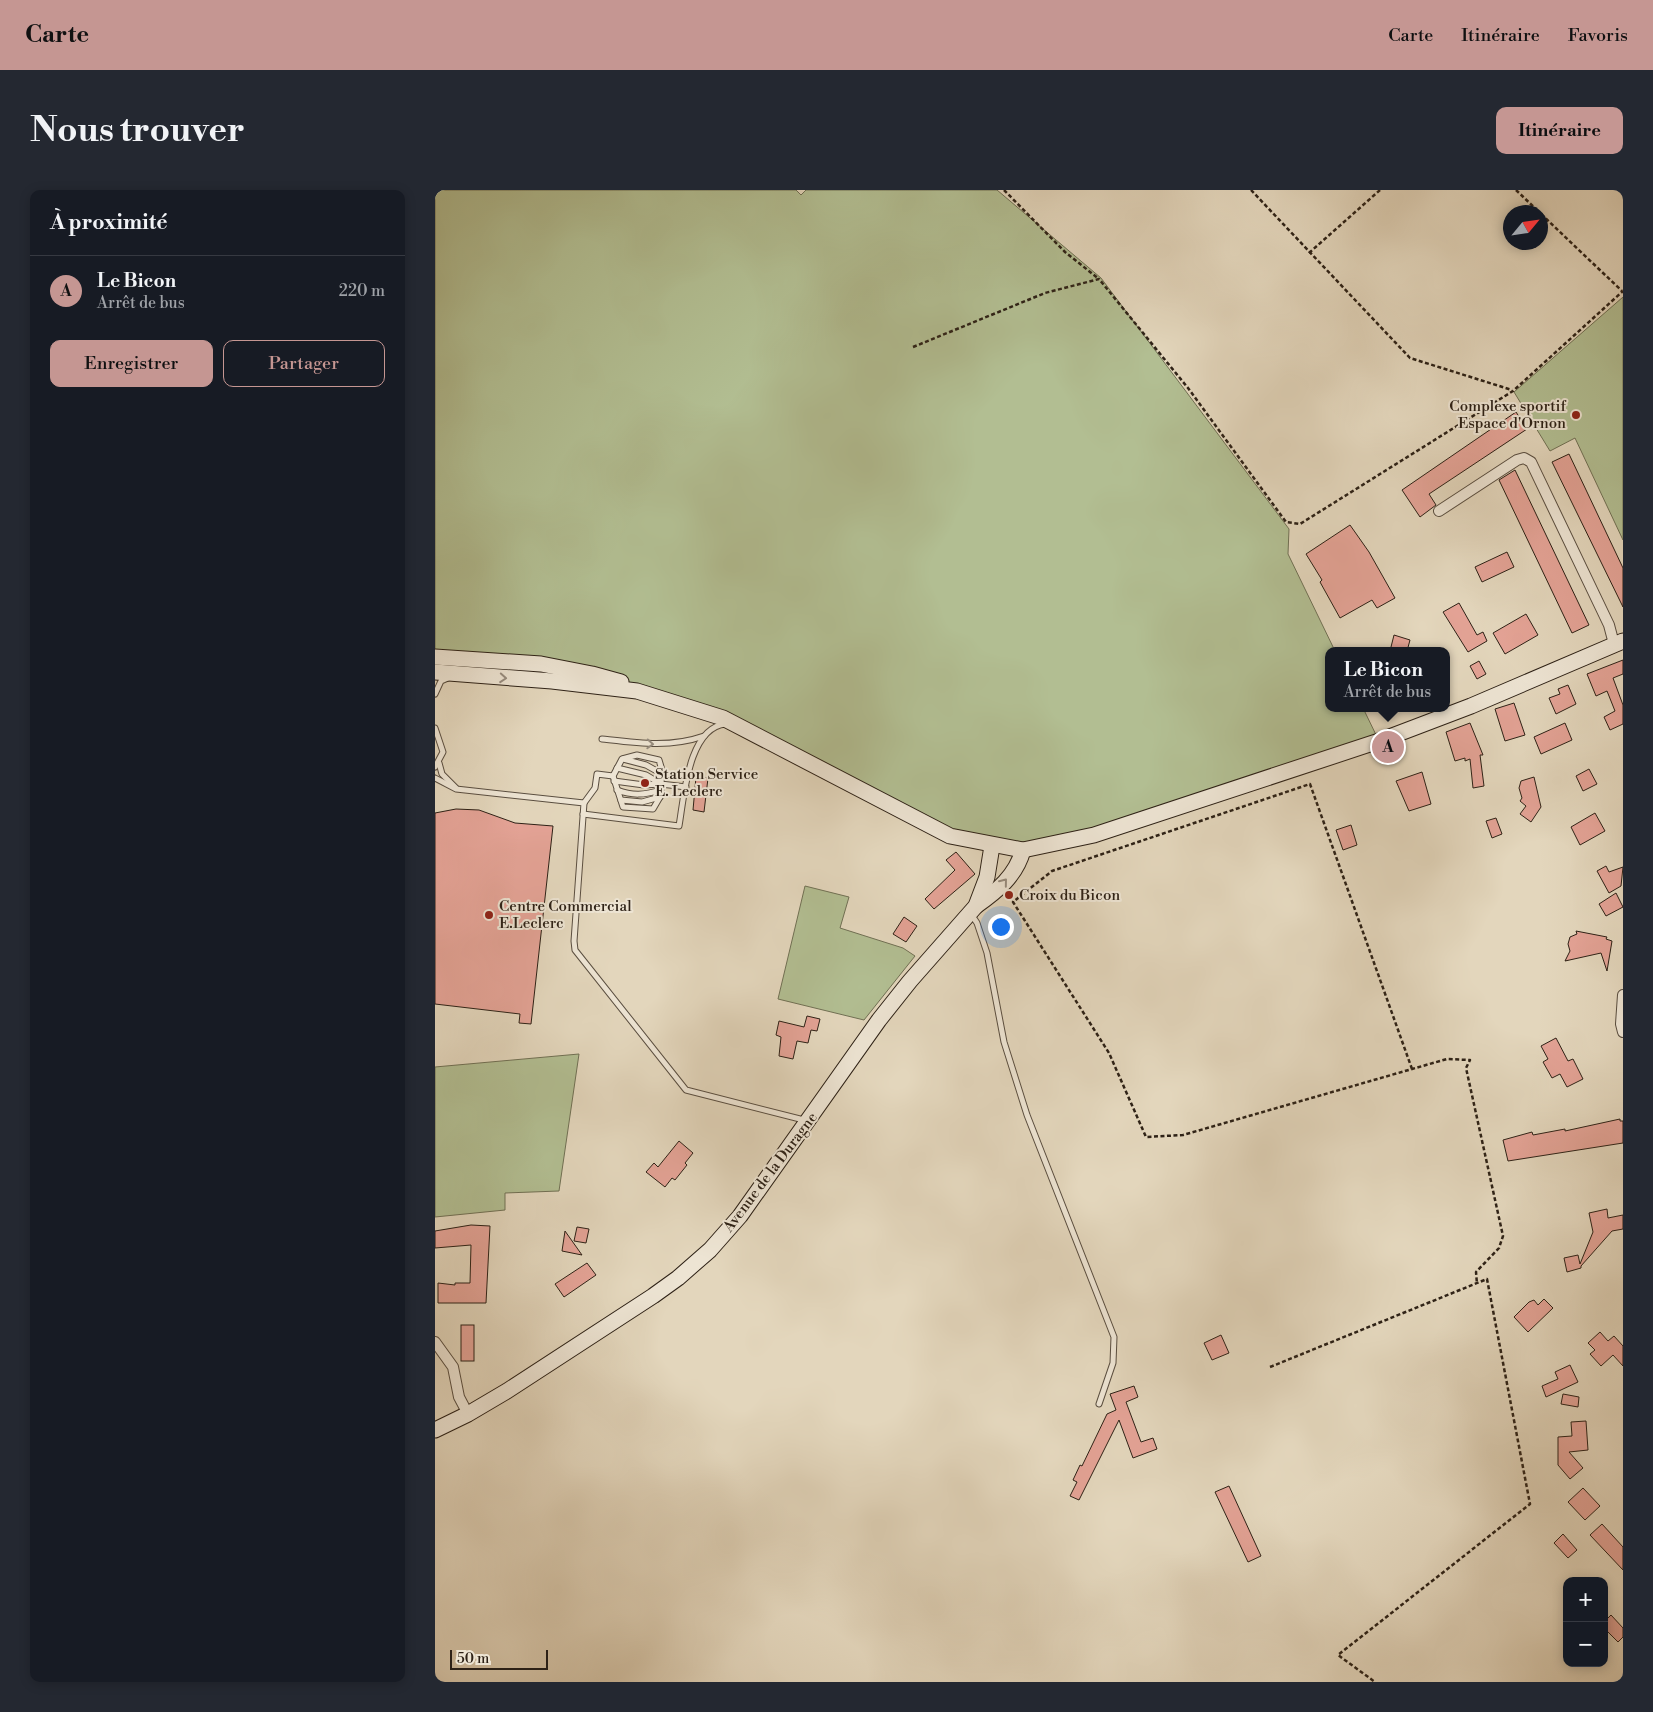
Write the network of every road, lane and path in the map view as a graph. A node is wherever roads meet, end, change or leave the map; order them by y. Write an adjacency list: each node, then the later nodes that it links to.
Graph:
1 (1004, 190): 8 (path)
2 (1251, 190): 7 (path)
3 (1380, 190): 7 (path)
4 (1516, 190): 5 (path)
5 (1532, 205)
6 (1548, 221): 9 (path)
7 (1309, 253): 11 (path)
8 (1099, 278): 10 (path); 11 (path)
9 (1623, 291): 11 (path)
10 (913, 347)
11 (1513, 391)
12 (1439, 511): 13 (street)
13 (1619, 642): 40 (main road)
14 (435, 657): 16 (main road)
15 (435, 662): 16 (lane)
16 (578, 671): 19 (main road)
17 (436, 680): 18 (lane); 19 (main road, one-way to 19)
18 (435, 694)
19 (717, 716): 20 (main road)
20 (734, 724): 23 (lane); 39 (main road)
21 (435, 728): 22 (lane)
22 (436, 735): 26 (lane)
23 (704, 736): 24 (lane, one-way to 23); 32 (lane)
24 (601, 739)
25 (622, 759): 27 (lane); 28 (lane); 28 (lane)
26 (437, 765): 33 (lane)
27 (617, 768): 30 (lane); 31 (lane)
28 (662, 774): 31 (lane)
29 (435, 778): 33 (lane)
30 (614, 778): 31 (lane); 34 (lane); 37 (lane)
31 (661, 787): 32 (lane); 34 (lane); 35 (lane)
32 (686, 787): 38 (lane)
33 (456, 788): 37 (lane)
34 (617, 790): 36 (lane)
35 (660, 797): 36 (lane); 36 (lane)
36 (621, 800)
37 (584, 802): 38 (lane)
38 (583, 814): 45 (lane)
39 (992, 846): 40 (main road); 41 (main road, Avenue de la Duragne)
40 (1023, 850): 41 (main road, Avenue de la Duragne, one-way to 40)
41 (973, 909): 45 (main road, Avenue de la Duragne); 49 (lane)
42 (1623, 995): 43 (street)
43 (1623, 1032)
44 (1412, 1069): 44 (path); 46 (path)
45 (808, 1122): 50 (main road, Avenue de la Duragne)
46 (1477, 1284): 48 (path); 52 (path)
47 (435, 1342): 50 (street)
48 (1270, 1366)
49 (1099, 1404)
50 (468, 1414): 51 (main road, Avenue de la Duragne)
51 (435, 1430)
52 (1375, 1682)

